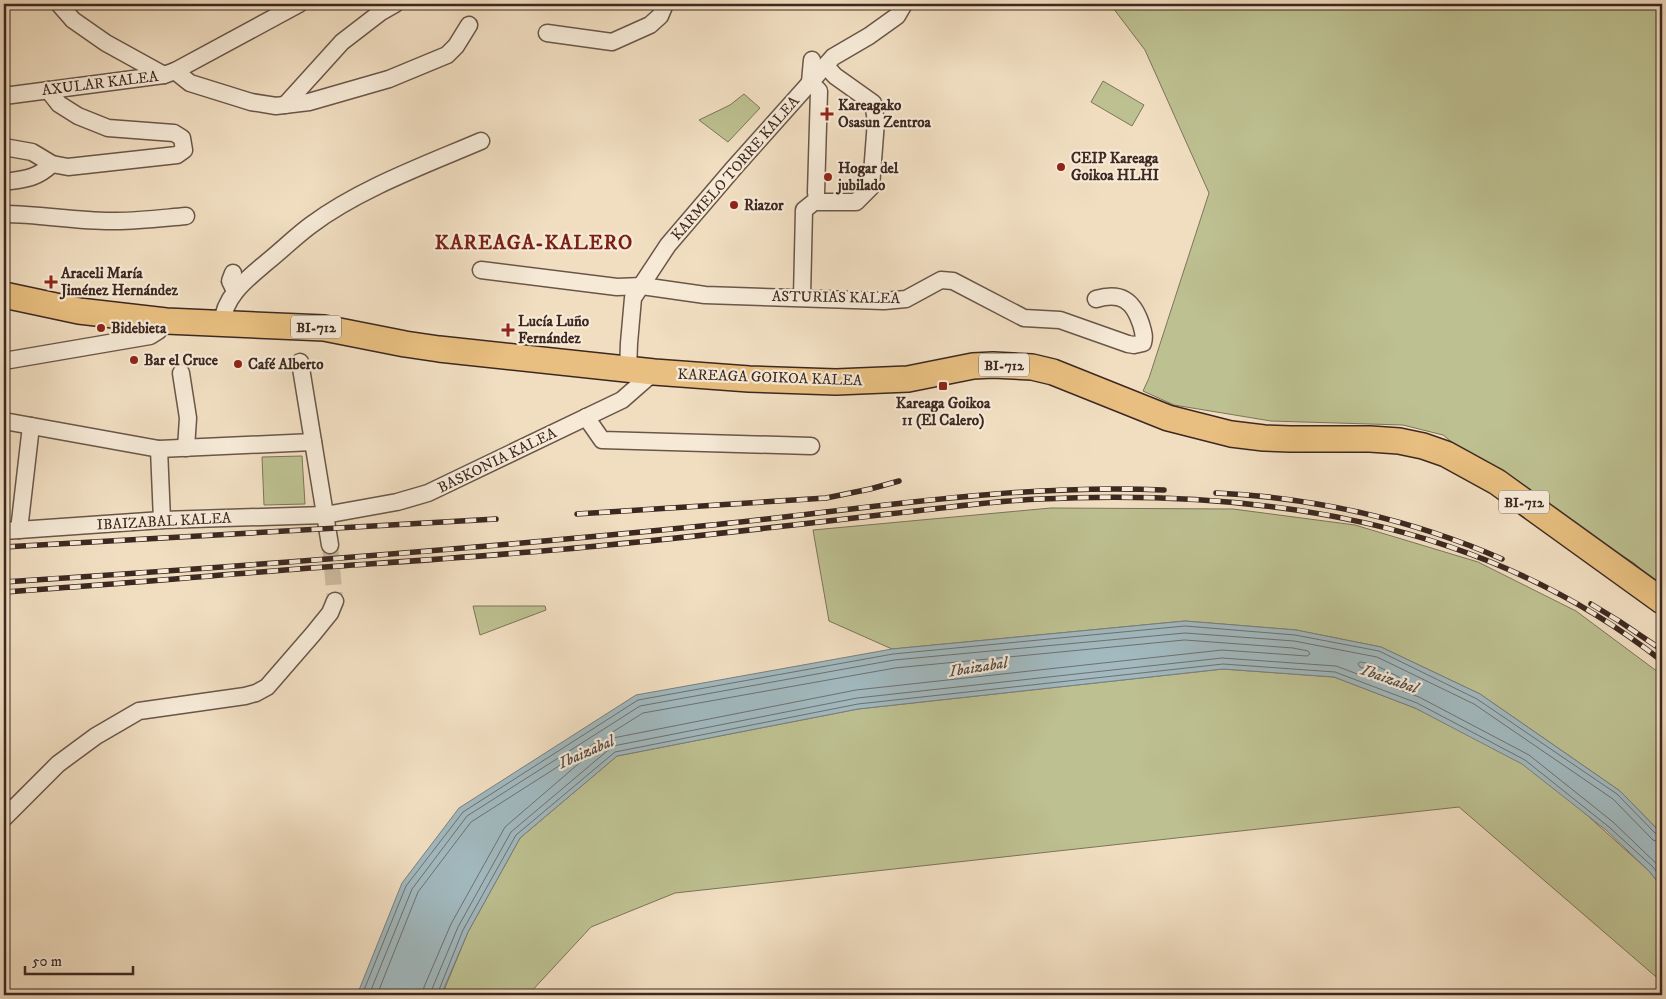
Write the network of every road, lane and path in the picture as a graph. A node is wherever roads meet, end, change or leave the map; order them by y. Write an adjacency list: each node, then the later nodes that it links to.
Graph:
1 (59, 4): 10 (street)
2 (299, 4): 6 (street, AXULAR KALEA)
3 (395, 4): 14 (street)
4 (665, 4): 8 (street)
5 (904, 4): 9 (street, KARMELO TORRE KALEA)
6 (277, 9): 10 (street, AXULAR KALEA)
7 (470, 25): 14 (street)
8 (547, 33)
9 (819, 63): 11 (street, KARMELO TORRE KALEA); 27 (street)
10 (170, 73): 12 (street, AXULAR KALEA); 14 (street)
11 (810, 82): 19 (street); 24 (street, KARMELO TORRE KALEA)
12 (48, 90): 13 (street, AXULAR KALEA); 17 (street)
13 (4, 96)
14 (285, 105)
15 (481, 141): 25 (street)
16 (4, 147): 17 (street)
17 (52, 164): 18 (street)
18 (4, 182)
19 (816, 193)
20 (4, 214): 21 (street)
21 (186, 216)
22 (481, 270): 24 (street, ASTURIAS KALEA)
23 (234, 273): 25 (street)
24 (642, 286): 27 (street, ASTURIAS KALEA); 33 (street, KARMELO TORRE KALEA)
25 (235, 291): 30 (street)
26 (4, 295): 29 (main road, KAREAGA GOIKOA KALEA / BI-712)
27 (802, 297): 28 (street, ASTURIAS KALEA)
28 (1096, 300)
29 (166, 321): 30 (main road, KAREAGA GOIKOA KALEA / BI-712); 31 (street)
30 (222, 324): 33 (main road, KAREAGA GOIKOA KALEA / BI-712)
31 (4, 361)
32 (300, 362): 39 (street)
33 (628, 370): 34 (main road, KAREAGA GOIKOA KALEA / BI-712)
34 (654, 372): 36 (street, BASKONIA KALEA); 48 (main road, KAREAGA GOIKOA KALEA / BI-712)
35 (181, 373): 41 (street)
36 (586, 417): 40 (street); 43 (street, BASKONIA KALEA)
37 (4, 421): 38 (street)
38 (31, 426): 42 (street); 45 (street)
39 (313, 442): 41 (street); 43 (street)
40 (811, 446)
41 (186, 448): 42 (street)
42 (159, 449): 44 (street)
43 (325, 515): 44 (street, IBAIZABAL KALEA); 46 (street)
44 (162, 520): 45 (street, IBAIZABAL KALEA)
45 (12, 530)
46 (330, 545)
47 (335, 601): 49 (street)
48 (1662, 601)
49 (4, 818)

